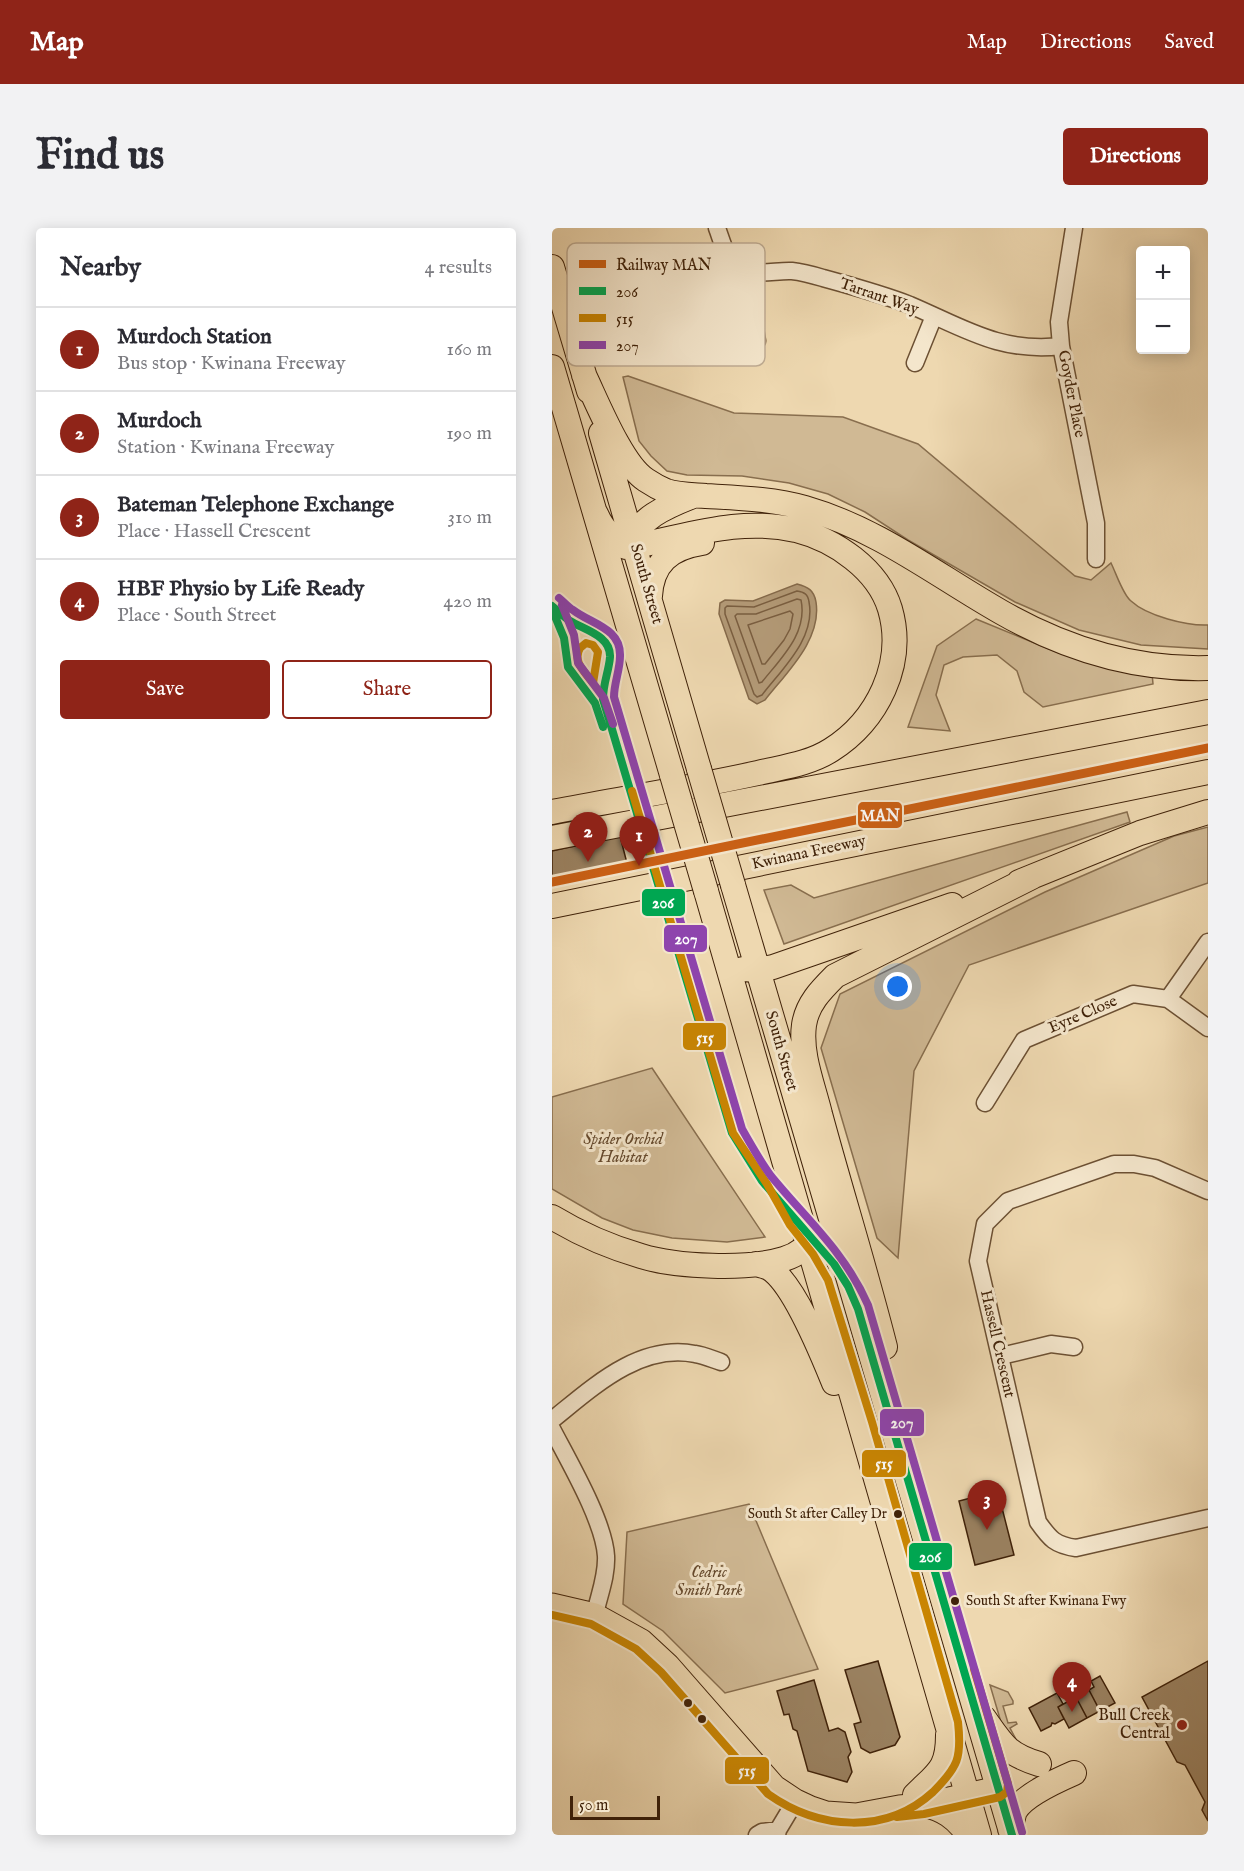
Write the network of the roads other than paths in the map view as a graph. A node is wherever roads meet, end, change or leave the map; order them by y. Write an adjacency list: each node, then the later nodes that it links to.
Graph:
1 (717, 228): 3 (street)
2 (1074, 228): 8 (street, Goyder Place)
3 (723, 243)
4 (552, 267): 7 (highway, South Street)
5 (765, 272): 6 (street, Tarrant Way)
6 (934, 316): 8 (street, Tarrant Way); 9 (street)
7 (567, 318)
8 (1061, 346): 17 (street, Goyder Place)
9 (915, 363)
10 (581, 366): 12 (highway, South Street)
11 (552, 367): 14 (highway, South Street)
12 (584, 375): 13 (highway); 16 (highway, South Street)
13 (696, 495): 16 (highway); 20 (highway)
14 (596, 514): 16 (highway); 18 (highway, South Street)
15 (813, 536): 16 (highway); 19 (highway); 23 (highway)
16 (631, 542): 18 (highway); 19 (highway, South Street)
17 (1096, 559)
18 (617, 585): 29 (highway, South Street, bridge)
19 (650, 598): 30 (highway, South Street, bridge)
20 (1208, 668)
21 (1208, 712): 25 (highway)
22 (1208, 772): 27 (highway, Kwinana Freeway)
23 (552, 812)
24 (1208, 812): 26 (highway)
25 (552, 838)
26 (1032, 877): 30 (highway); 45 (highway)
27 (552, 906)
28 (1208, 942): 31 (street)
29 (724, 952): 30 (highway); 37 (highway, South Street)
30 (758, 970): 35 (highway, South Street)
31 (1168, 999): 32 (street, Eyre Close); 33 (street, Eyre Close)
32 (1208, 1028)
33 (986, 1104)
34 (1208, 1191): 40 (street, Hassell Crescent)
35 (826, 1207): 37 (highway); 45 (highway, South Street)
36 (552, 1217): 38 (highway)
37 (807, 1244): 38 (highway); 43 (highway, South Street)
38 (756, 1264): 43 (highway)
39 (1074, 1347): 40 (street)
40 (1001, 1356): 46 (street, Hassell Crescent)
41 (721, 1362): 42 (street)
42 (552, 1420)
43 (862, 1425): 48 (highway, South Street)
44 (552, 1428): 50 (street)
45 (909, 1482): 47 (highway, South Street)
46 (1208, 1518)
47 (933, 1564): 48 (highway); 51 (highway, South Street)
48 (905, 1575): 52 (highway, South Street)
49 (552, 1605): 50 (main road)
50 (595, 1614): 57 (main road)
51 (973, 1701): 53 (highway); 55 (highway, South Street)
52 (948, 1725): 56 (highway, South Street); 58 (highway)
53 (1039, 1764)
54 (1074, 1773): 60 (highway)
55 (996, 1780): 56 (main road); 60 (highway, South Street)
56 (966, 1788): 58 (main road); 63 (highway, South Street)
57 (796, 1800): 58 (main road); 59 (street)
58 (912, 1802): 62 (highway)
59 (777, 1832): 61 (street)
60 (1011, 1832)
61 (757, 1835)
62 (968, 1835)
63 (979, 1835)

